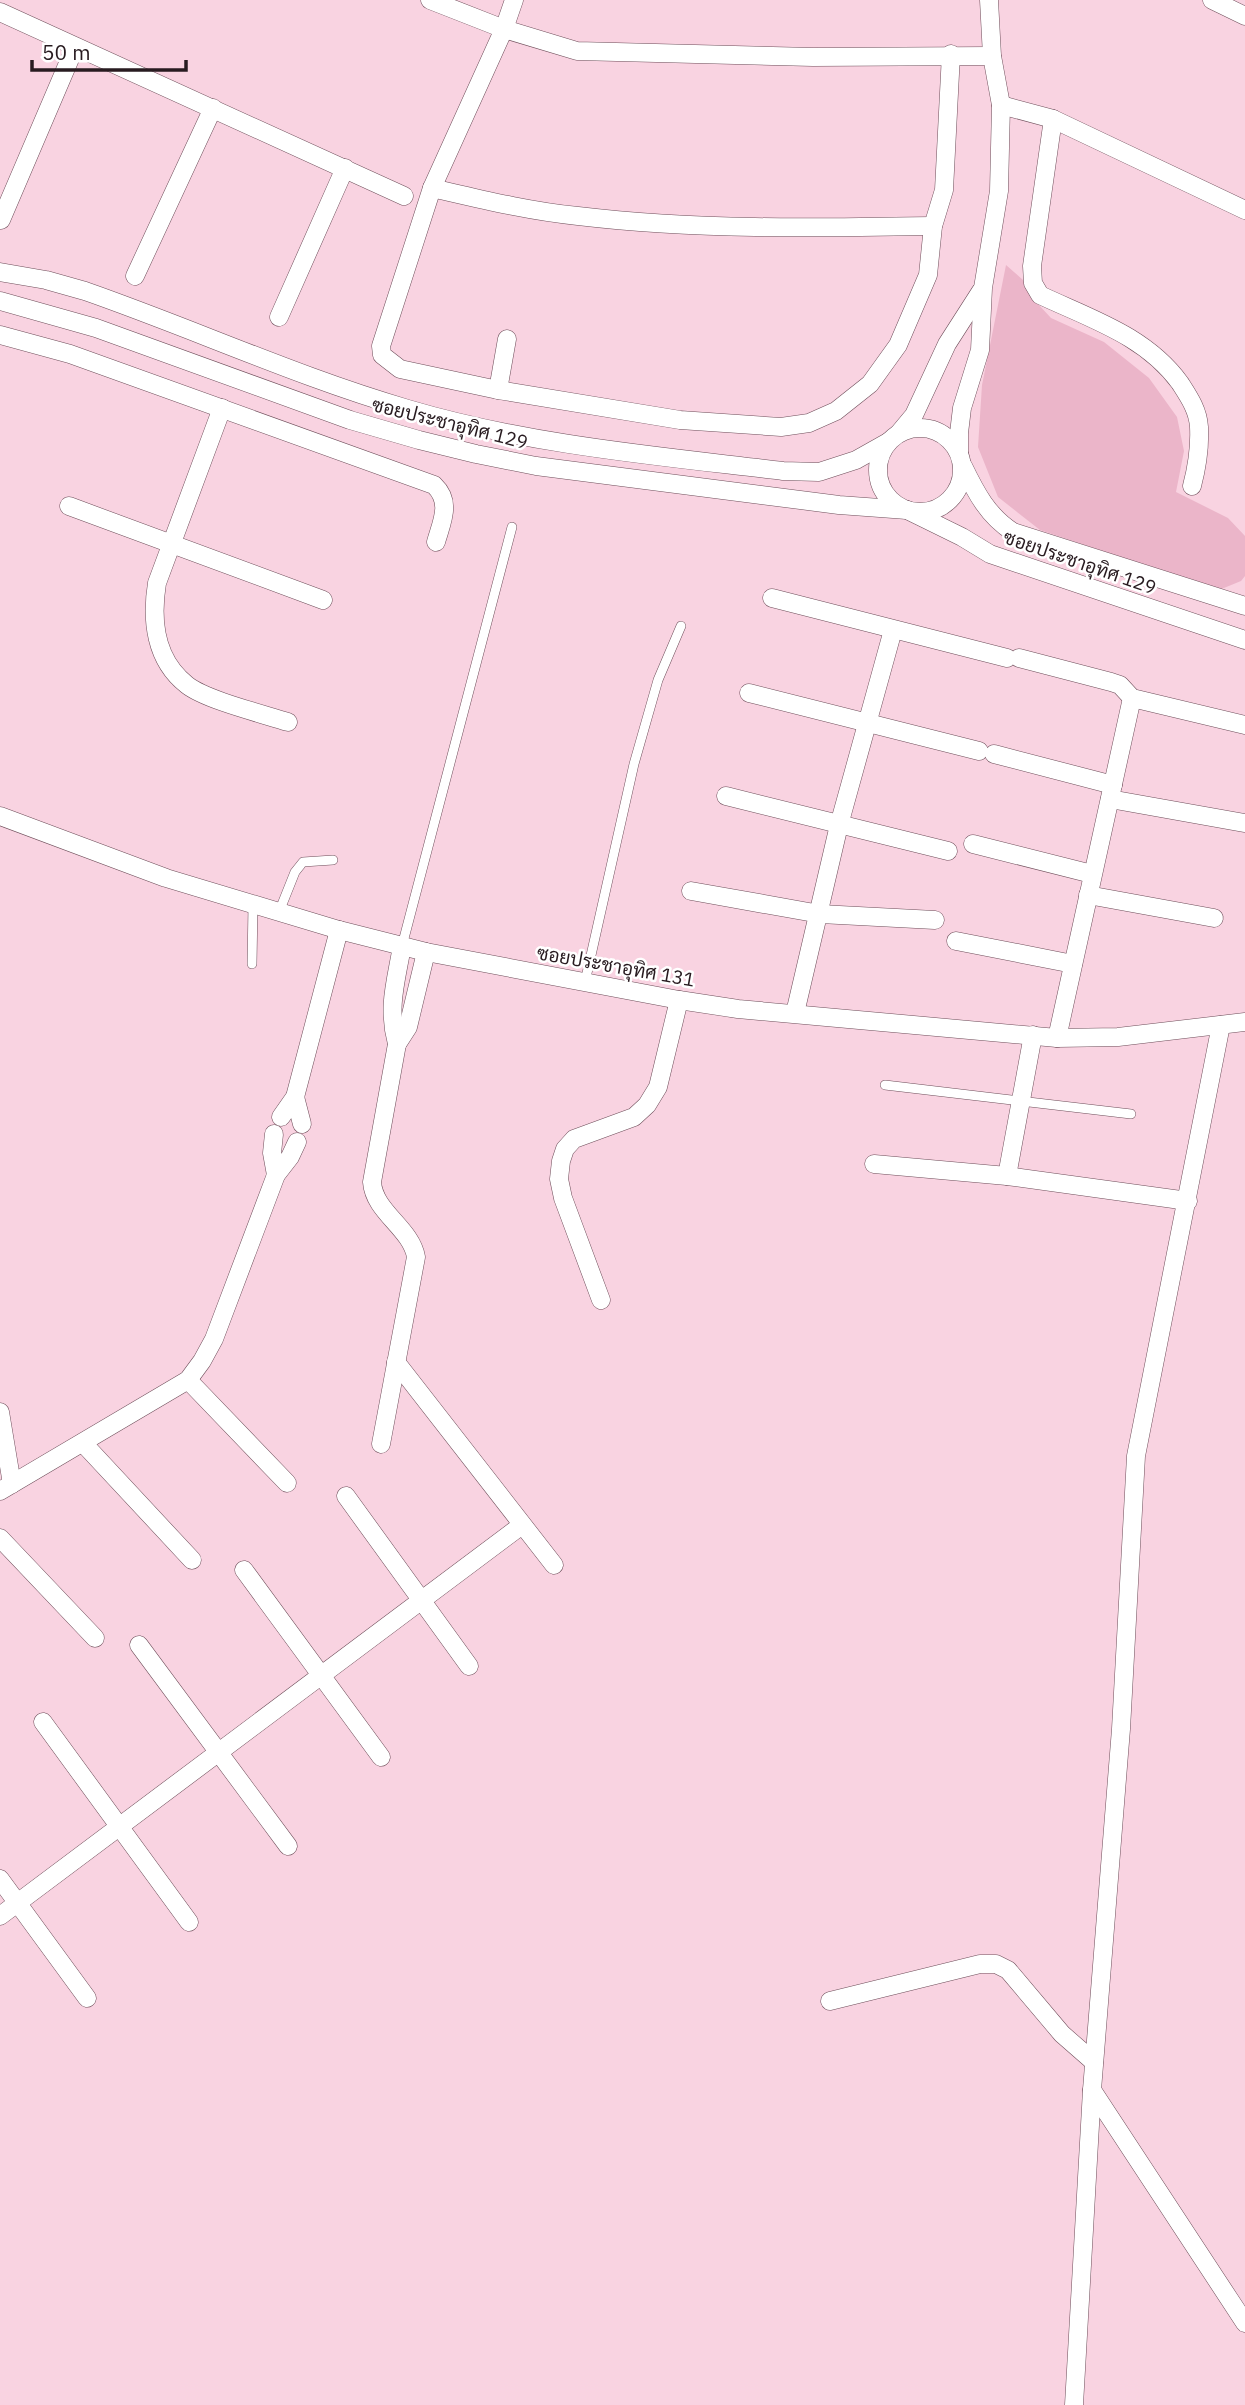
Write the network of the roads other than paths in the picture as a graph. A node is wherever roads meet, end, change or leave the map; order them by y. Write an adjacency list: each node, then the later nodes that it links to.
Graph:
1 (430, 0): 7 (street)
2 (514, 0): 7 (street)
3 (989, 0): 10 (street)
4 (1212, 0): 6 (street)
5 (0, 12): 8 (street)
6 (1245, 16)
7 (504, 29): 9 (street); 15 (street)
8 (75, 47): 12 (street); 18 (street)
9 (951, 54): 10 (street); 19 (street)
10 (992, 56): 11 (street)
11 (1001, 105): 13 (street); 22 (street)
12 (212, 108): 14 (street); 21 (street)
13 (1053, 119): 17 (street); 33 (street)
14 (345, 168): 16 (street); 24 (street)
15 (432, 188): 19 (street); 29 (street)
16 (404, 196)
17 (1245, 210)
18 (1, 220)
19 (933, 226): 29 (street)
20 (0, 272): 27 (street, ซอยประชาอุทิศ 129)
21 (135, 276)
22 (983, 288): 31 (street); 32 (street)
23 (0, 301): 28 (street, ซอยประชาอุทิศ 129)
24 (279, 317)
25 (0, 335): 30 (street)
26 (507, 339): 29 (street)
27 (217, 342): 28 (street); 31 (street, ซอยประชาอุทิศ 129)
28 (210, 369): 35 (street, ซอยประชาอุทิศ 129)
29 (498, 390)
30 (222, 408): 37 (street); 38 (street)
31 (893, 438): 32 (street, ซอยประชาอุทิศ 129); 35 (street, ซอยประชาอุทิศ 129)
32 (961, 460): 35 (street, ซอยประชาอุทิศ 129); 41 (street, ซอยประชาอุทิศ 129)
33 (1192, 486)
34 (69, 506): 38 (street)
35 (907, 510): 44 (street, ซอยประชาอุทิศ 129)
36 (512, 527): 68 (lane)
37 (436, 542)
38 (171, 545): 40 (street); 47 (street)
39 (772, 598): 43 (street)
40 (323, 600)
41 (1245, 606)
42 (681, 626): 72 (lane)
43 (893, 630): 46 (street); 48 (street)
44 (1245, 640)
45 (749, 693): 48 (street)
46 (1132, 698): 49 (street); 50 (street)
47 (288, 722)
48 (866, 722): 50 (street); 54 (street)
49 (1245, 725)
50 (1112, 792): 53 (street); 58 (street)
51 (726, 796): 54 (street)
52 (0, 816): 61 (street, ซอยประชาอุทิศ 131)
53 (1244, 823)
54 (839, 825): 56 (street); 63 (street)
55 (973, 844): 58 (street)
56 (948, 851)
57 (333, 860): 62 (lane)
58 (1092, 874): 60 (street)
59 (691, 891): 63 (street)
60 (1088, 895): 64 (street); 71 (street)
61 (253, 905): 62 (street, ซอยประชาอุทิศ 131); 70 (lane)
62 (279, 912): 66 (street, ซอยประชาอุทิศ 131)
63 (820, 914): 65 (street); 74 (street)
64 (1214, 918)
65 (935, 920)
66 (339, 930): 68 (street, ซอยประชาอุทิศ 131); 81 (street)
67 (956, 942): 71 (street)
68 (402, 946): 69 (street, ซอยประชาอุทิศ 131); 79 (street)
69 (426, 952): 72 (street, ซอยประชาอุทิศ 131); 79 (street)
70 (252, 964)
71 (1073, 964): 78 (street)
72 (585, 982): 73 (street, ซอยประชาอุทิศ 131)
73 (679, 1000): 74 (street, ซอยประชาอุทิศ 131); 90 (street)
74 (794, 1013): 77 (street, ซอยประชาอุทิศ 131)
75 (1245, 1022): 76 (street, ซอยประชาอุทิศ 131)
76 (1221, 1026): 78 (street, ซอยประชาอุทิศ 131); 89 (street)
77 (1033, 1035): 78 (street, ซอยประชาอุทิศ 131); 82 (street)
78 (1057, 1038)
79 (397, 1044): 91 (street)
80 (885, 1085): 82 (lane)
81 (295, 1097): 84 (street); 87 (street)
82 (1021, 1100): 83 (lane); 88 (street)
83 (1131, 1114)
84 (302, 1124)
85 (297, 1142): 87 (street)
86 (874, 1164): 88 (street)
87 (275, 1175): 92 (street)
88 (1007, 1176): 89 (street)
89 (1188, 1201): 120 (street)
90 (601, 1300)
91 (396, 1362): 95 (street); 99 (street)
92 (187, 1380): 94 (street); 96 (street)
93 (0, 1412): 97 (street)
94 (83, 1443): 97 (street); 101 (street)
95 (381, 1444)
96 (287, 1483)
97 (6, 1488)
98 (346, 1496): 104 (street)
99 (522, 1525): 102 (street); 104 (street)
100 (0, 1538): 105 (street)
101 (192, 1560)
102 (554, 1565)
103 (244, 1570): 108 (street)
104 (421, 1601): 107 (street); 108 (street)
105 (95, 1638)
106 (139, 1645): 110 (street)
107 (469, 1666)
108 (321, 1676): 110 (street); 111 (street)
109 (43, 1722): 112 (street)
110 (221, 1752): 112 (street); 113 (street)
111 (381, 1757)
112 (120, 1826): 115 (street); 117 (street)
113 (288, 1846)
114 (0, 1879): 115 (street)
115 (17, 1903): 116 (street); 118 (street)
116 (0, 1916)
117 (189, 1922)
118 (87, 1997)
119 (830, 2001): 120 (street)
120 (1094, 2062): 121 (street)
121 (1092, 2090): 122 (street); 123 (street)
122 (1245, 2323)
123 (1074, 2405)

